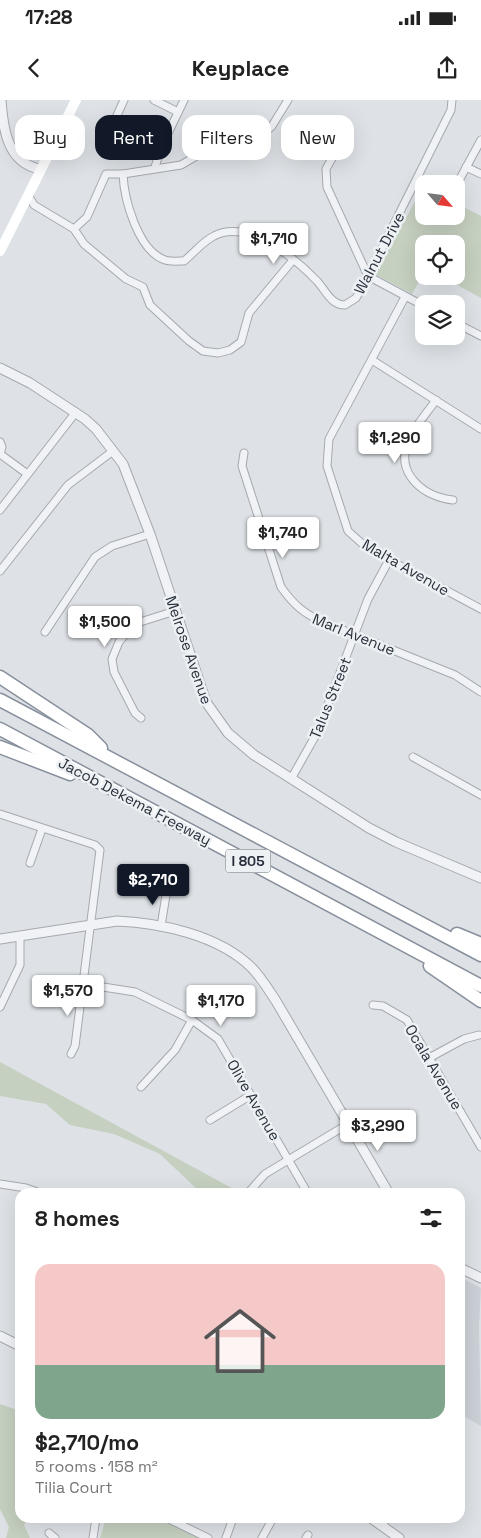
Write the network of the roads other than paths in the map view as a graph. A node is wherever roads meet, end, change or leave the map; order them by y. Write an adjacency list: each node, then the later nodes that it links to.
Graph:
1 (1, 100): 14 (street)
2 (76, 100): 14 (main road)
3 (124, 100): 9 (street)
4 (154, 100): 8 (street)
5 (184, 100): 8 (street)
6 (288, 100): 12 (street)
7 (452, 100): 22 (street, Walnut Drive)
8 (178, 112): 12 (street)
9 (117, 115)
10 (481, 140): 13 (street)
11 (331, 160): 22 (street)
12 (155, 167): 15 (street)
13 (466, 167): 16 (street); 17 (street)
14 (40, 169): 18 (main road)
15 (123, 174): 19 (street); 21 (street, Walnut Drive)
16 (481, 174)
17 (462, 175)
18 (28, 195): 19 (street); 20 (main road)
19 (74, 229): 21 (street)
20 (0, 250)
21 (293, 260): 22 (street, Walnut Drive)
22 (368, 276): 23 (street)
23 (405, 297): 24 (street); 27 (street, Malta Avenue)
24 (415, 302)
25 (465, 328): 26 (street)
26 (481, 336)
27 (372, 360): 29 (street); 40 (street, Malta Avenue)
28 (0, 368): 30 (street, Melrose Avenue)
29 (436, 400): 31 (street); 37 (street)
30 (76, 412): 33 (street, Melrose Avenue); 36 (street)
31 (481, 429)
32 (0, 442): 35 (street)
33 (113, 450): 39 (street, Melrose Avenue); 41 (street)
34 (244, 453): 45 (street, Marl Avenue)
35 (0, 454): 36 (street)
36 (26, 473): 38 (street)
37 (453, 500)
38 (2, 505)
39 (150, 534): 43 (street, Melrose Avenue); 44 (street)
40 (389, 560): 42 (street, Malta Avenue); 45 (street, Talus Street)
41 (0, 571)
42 (481, 609)
43 (175, 611): 49 (street); 54 (street, Melrose Avenue)
44 (45, 632)
45 (355, 634): 47 (street, Marl Avenue); 54 (street, Talus Street)
46 (0, 677): 52 (highway)
47 (481, 692)
48 (0, 700): 52 (highway, Jacob Dekema Freeway / I 805)
49 (141, 718)
50 (0, 729): 55 (highway, Jacob Dekema Freeway / I 805)
51 (0, 747): 55 (highway)
52 (109, 757): 62 (highway, Jacob Dekema Freeway / I 805)
53 (413, 758): 56 (street)
54 (291, 779): 60 (street, Melrose Avenue)
55 (123, 795): 65 (highway, Jacob Dekema Freeway / I 805)
56 (481, 795)
57 (0, 814): 58 (street)
58 (42, 829): 59 (street); 63 (street)
59 (30, 863)
60 (481, 878)
61 (167, 889): 64 (street)
62 (402, 912): 68 (highway); 69 (highway, Jacob Dekema Freeway / I 805)
63 (90, 926): 64 (street); 66 (street); 70 (street)
64 (161, 926): 82 (street)
65 (374, 928): 71 (highway, Jacob Dekema Freeway / I 805); 72 (highway)
66 (20, 936): 67 (street); 74 (street)
67 (0, 939)
68 (481, 944)
69 (481, 955)
70 (84, 984): 75 (street, Olive Avenue); 77 (street)
71 (481, 986)
72 (481, 1000)
73 (373, 1005): 78 (street, Ocala Avenue)
74 (0, 1007)
75 (192, 1020): 79 (street); 80 (street, Olive Avenue)
76 (479, 1036): 78 (street)
77 (71, 1054)
78 (429, 1058): 83 (street, Ocala Avenue)
79 (141, 1087)
80 (251, 1095): 81 (street); 84 (street, Olive Avenue)
81 (210, 1120)
82 (348, 1124): 84 (street); 89 (street)
83 (481, 1147)
84 (288, 1159): 87 (street); 88 (street, Olive Avenue)
85 (0, 1184): 86 (street)
86 (26, 1188)
87 (253, 1188)
88 (305, 1188)
89 (386, 1188)
90 (465, 1271): 91 (street)
91 (481, 1278)
92 (0, 1336): 93 (street)
93 (15, 1344)
94 (95, 1523): 99 (street)
95 (177, 1523): 100 (street)
96 (231, 1523): 101 (street)
97 (270, 1523): 102 (street)
98 (386, 1523): 103 (street)
99 (93, 1538)
100 (208, 1538)
101 (226, 1538)
102 (262, 1538)
103 (398, 1538)

